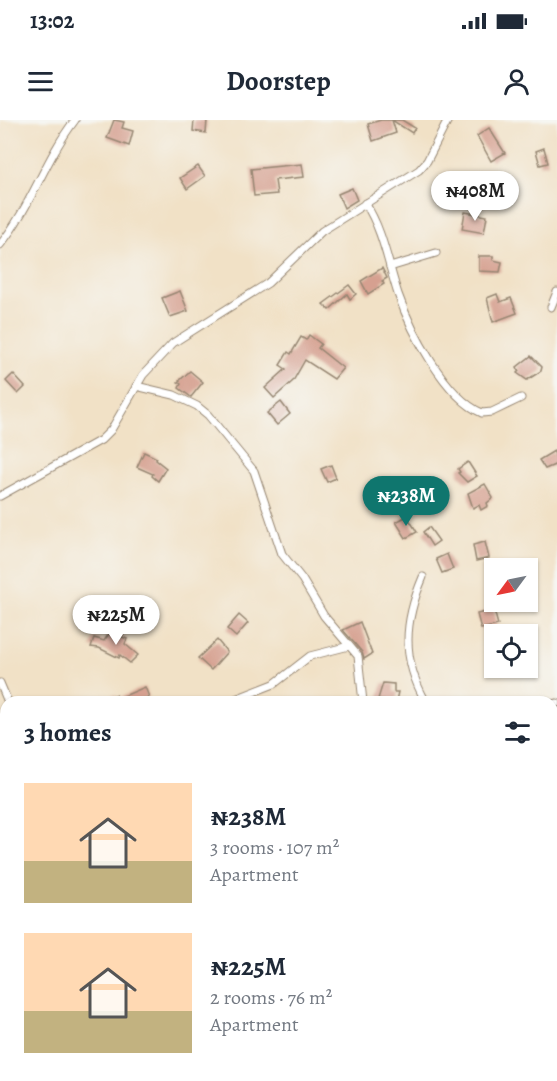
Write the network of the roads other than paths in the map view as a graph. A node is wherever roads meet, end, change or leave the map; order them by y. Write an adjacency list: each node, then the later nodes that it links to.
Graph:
1 (75, 120): 4 (street)
2 (448, 120): 3 (street)
3 (365, 203): 6 (street); 9 (street)
4 (0, 245)
5 (436, 253): 6 (street)
6 (390, 267): 10 (street)
7 (557, 291): 8 (street)
8 (552, 307)
9 (136, 386): 11 (street); 13 (street)
10 (521, 398)
11 (0, 496)
12 (423, 577): 16 (street)
13 (349, 646): 14 (street); 15 (street)
14 (243, 696)
15 (362, 696)
16 (423, 696)

